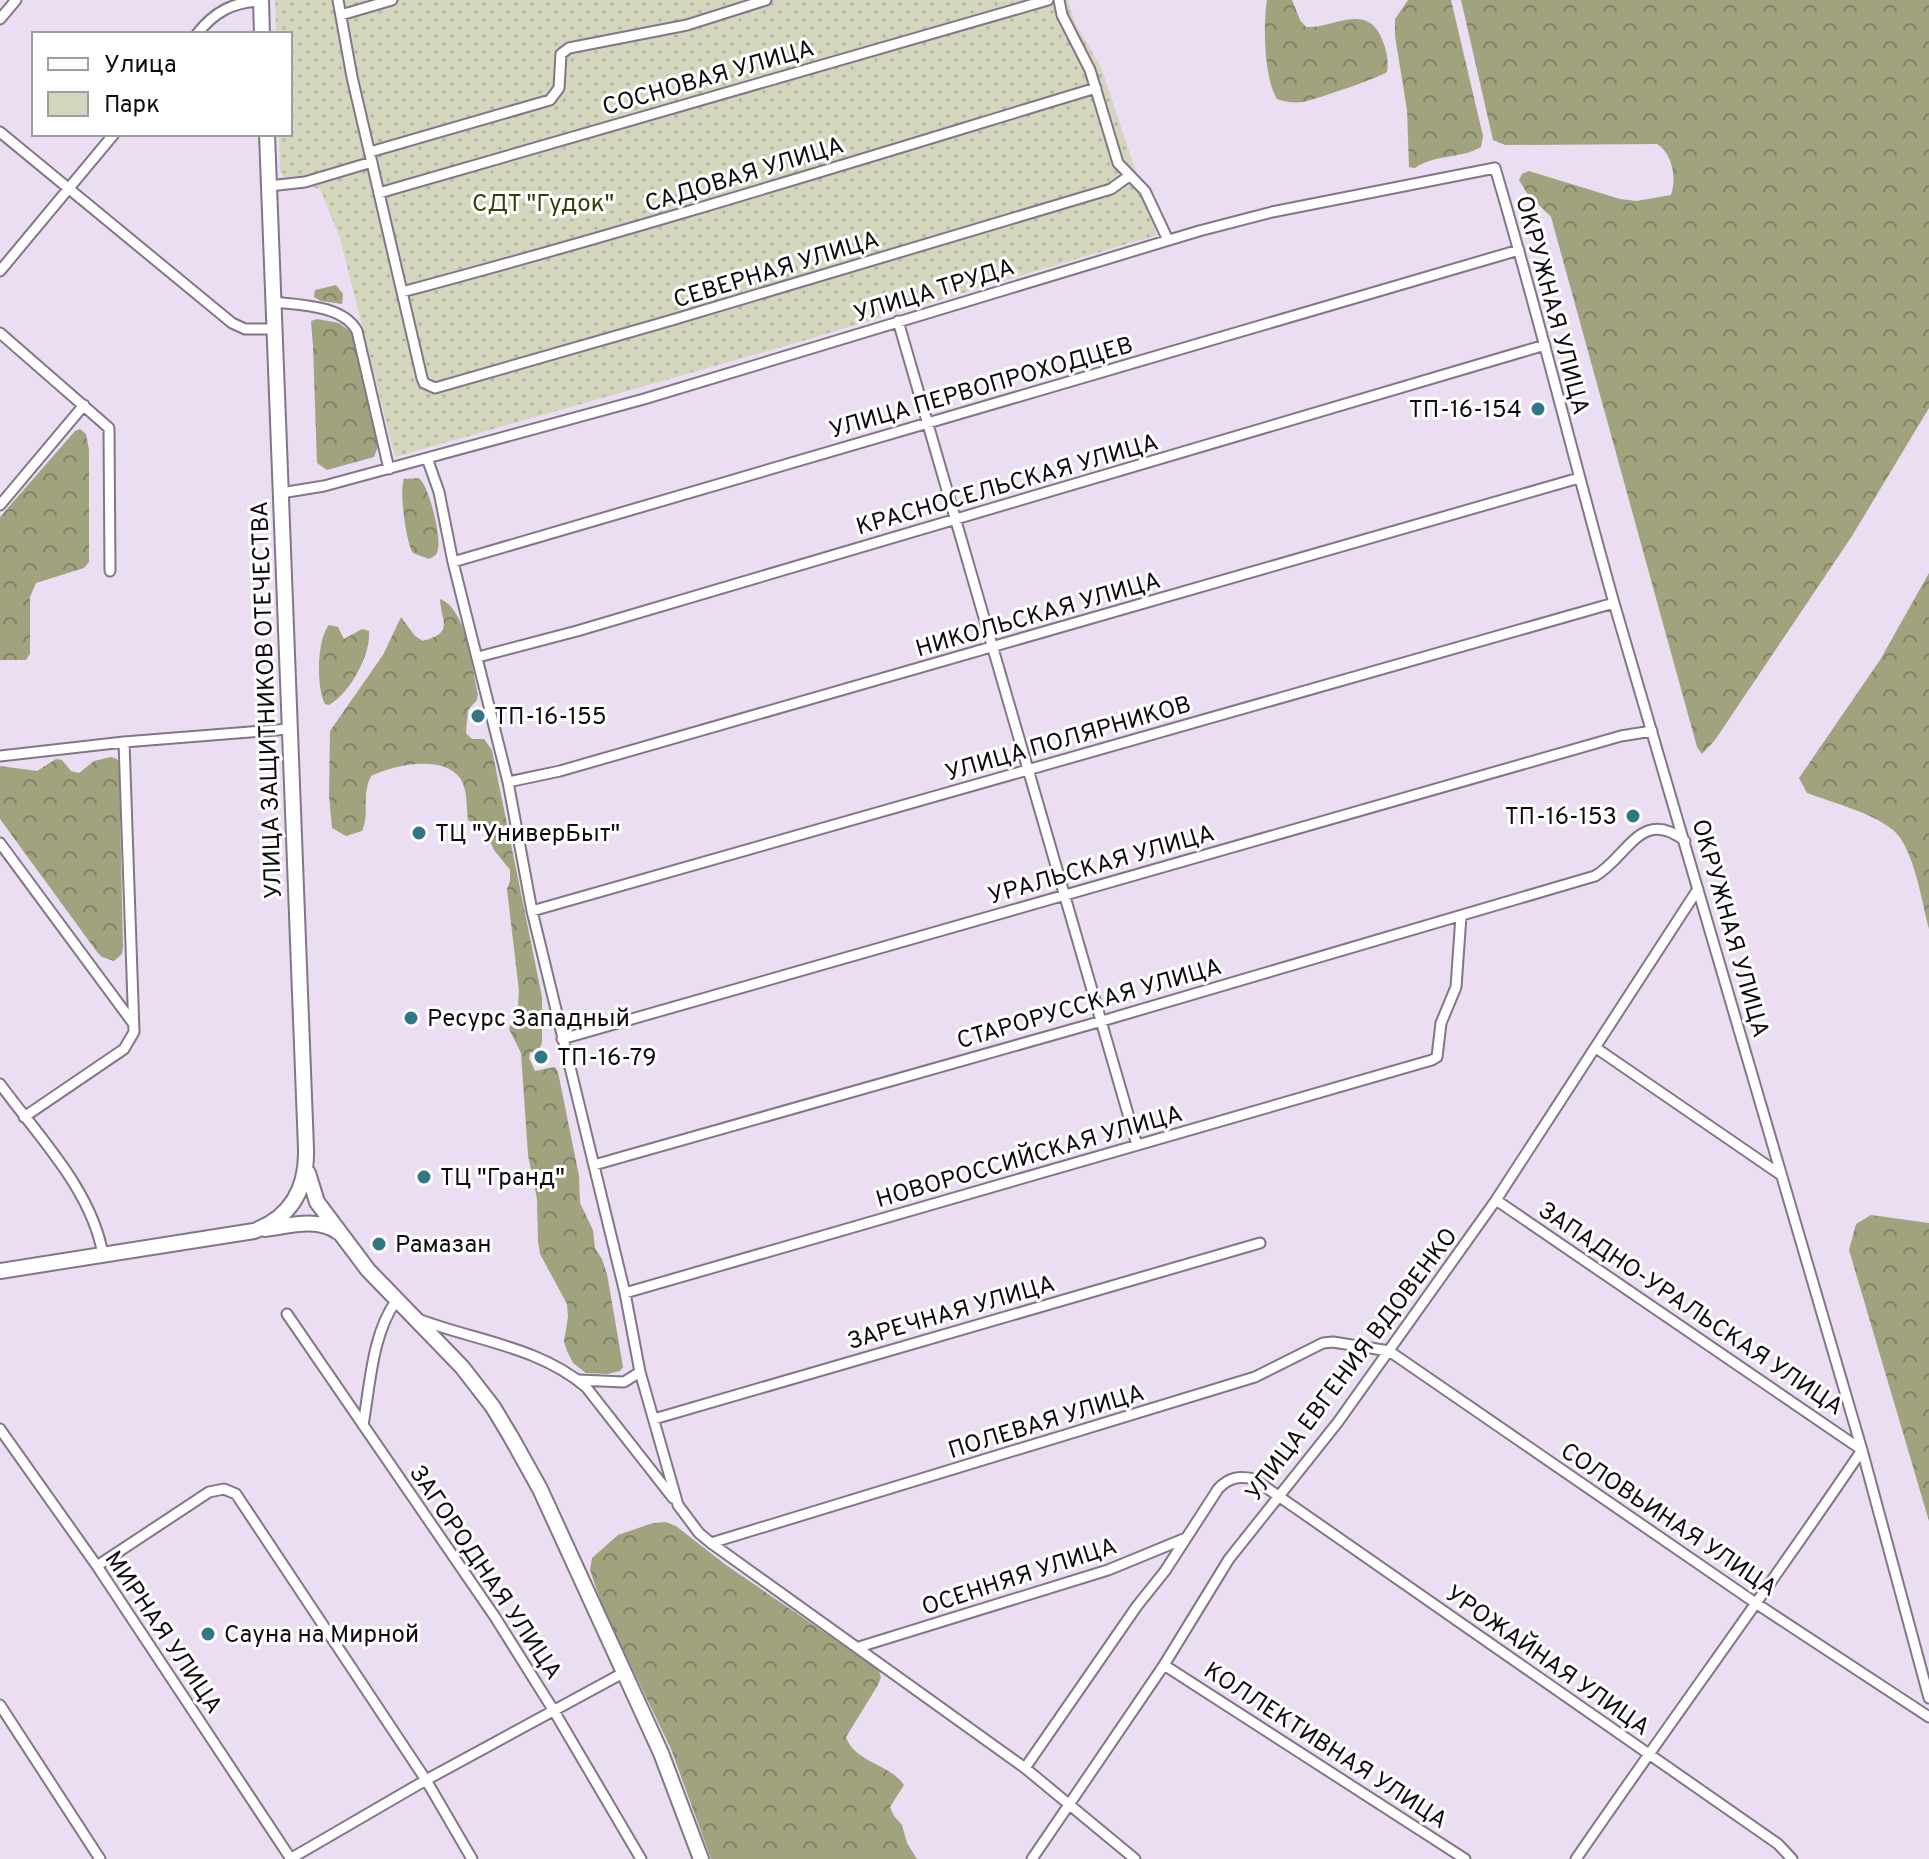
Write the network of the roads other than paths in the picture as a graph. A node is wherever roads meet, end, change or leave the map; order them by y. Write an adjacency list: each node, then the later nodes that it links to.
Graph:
1 (16, 0): 9 (street)
2 (338, 0): 8 (street)
3 (392, 0): 8 (street)
4 (766, 0): 16 (street)
5 (1048, 0): 21 (street, СОСНОВАЯ УЛИЦА)
6 (1059, 0): 12 (street)
7 (261, 1): 10 (street); 11 (main road)
8 (341, 15): 16 (street)
9 (0, 19)
10 (199, 32)
11 (262, 32)
12 (1096, 88): 18 (street); 25 (street, САДОВАЯ УЛИЦА)
13 (0, 132): 20 (street)
14 (112, 136): 20 (street)
15 (267, 136): 19 (main road, УЛИЦА ЗАЩИТНИКОВ ОТЕЧЕСТВА)
16 (371, 157): 19 (street); 21 (street)
17 (1495, 168): 22 (street, УЛИЦА ТРУДА); 23 (street, ОКРУЖНАЯ УЛИЦА)
18 (1129, 176): 22 (street); 25 (street, СЕВЕРНАЯ УЛИЦА)
19 (269, 186): 26 (main road, УЛИЦА ЗАЩИТНИКОВ ОТЕЧЕСТВА)
20 (68, 190): 24 (street); 28 (street)
21 (379, 193): 25 (street)
22 (1168, 240): 27 (street, УЛИЦА ТРУДА)
23 (1519, 250): 30 (street, ОКРУЖНАЯ УЛИЦА); 32 (street, УЛИЦА ПЕРВОПРОХОДЦЕВ)
24 (0, 271)
25 (402, 292)
26 (273, 302): 28 (main road, УЛИЦА ЗАЩИТНИКОВ ОТЕЧЕСТВА); 34 (street)
27 (898, 321): 32 (street); 33 (street, УЛИЦА ТРУДА)
28 (274, 329): 36 (main road, УЛИЦА ЗАЩИТНИКОВ ОТЕЧЕСТВА)
29 (0, 333): 31 (street)
30 (1545, 345): 35 (street, ОКРУЖНАЯ УЛИЦА); 38 (street, КРАСНОСЕЛЬСКАЯ УЛИЦА)
31 (84, 405): 37 (street); 40 (street)
32 (928, 423): 38 (street); 39 (street, УЛИЦА ПЕРВОПРОХОДЦЕВ)
33 (427, 458): 34 (street, УЛИЦА ТРУДА); 39 (street)
34 (389, 469): 36 (street, УЛИЦА ТРУДА)
35 (1579, 478): 41 (street, ОКРУЖНАЯ УЛИЦА); 42 (street, НИКОЛЬСКАЯ УЛИЦА)
36 (281, 493): 44 (main road, УЛИЦА ЗАЩИТНИКОВ ОТЕЧЕСТВА)
37 (0, 505)
38 (956, 521): 42 (street); 43 (street, КРАСНОСЕЛЬСКАЯ УЛИЦА)
39 (453, 562): 43 (street)
40 (110, 571)
41 (1614, 603): 45 (street, ОКРУЖНАЯ УЛИЦА); 48 (street, УЛИЦА ПОЛЯРНИКОВ)
42 (992, 648): 48 (street); 49 (street, НИКОЛЬСКАЯ УЛИЦА)
43 (478, 657): 49 (street)
44 (289, 729): 46 (street); 63 (main road, УЛИЦА ЗАЩИТНИКОВ ОТЕЧЕСТВА)
45 (1652, 731): 50 (street, ОКРУЖНАЯ УЛИЦА); 53 (street, УРАЛЬСКАЯ УЛИЦА)
46 (124, 742): 47 (street); 57 (street)
47 (0, 756)
48 (1028, 770): 53 (street); 54 (street, УЛИЦА ПОЛЯРНИКОВ)
49 (508, 782): 54 (street)
50 (1686, 841): 52 (street, ОКРУЖНАЯ УЛИЦА); 55 (street, СТАРОРУССКАЯ УЛИЦА)
51 (0, 843): 57 (street)
52 (1698, 889): 59 (street, УЛИЦА ЕВГЕНИЯ ВДОВЕНКО); 65 (street, ОКРУЖНАЯ УЛИЦА)
53 (1065, 895): 56 (street); 58 (street, УРАЛЬСКАЯ УЛИЦА)
54 (532, 911): 58 (street)
55 (1461, 916): 56 (street, СТАРОРУССКАЯ УЛИЦА); 62 (street, НОВОРОССИЙСКАЯ УЛИЦА)
56 (1102, 1021): 62 (street); 64 (street, СТАРОРУССКАЯ УЛИЦА)
57 (133, 1023): 61 (street)
58 (562, 1039): 64 (street)
59 (1596, 1048): 65 (street); 66 (street, УЛИЦА ЕВГЕНИЯ ВДОВЕНКО)
60 (0, 1084): 61 (street)
61 (24, 1117): 70 (street)
62 (1137, 1145): 72 (street, НОВОРОССИЙСКАЯ УЛИЦА)
63 (306, 1165): 67 (main road, УЛИЦА ЗАЩИТНИКОВ ОТЕЧЕСТВА); 68 (main road)
64 (594, 1165): 72 (street)
65 (1781, 1175): 82 (street, ОКРУЖНАЯ УЛИЦА)
66 (1496, 1200): 76 (street, УЛИЦА ЕВГЕНИЯ ВДОВЕНКО); 82 (street, ЗАПАДНО-УРАЛЬСКАЯ УЛИЦА)
67 (249, 1232): 68 (main road); 70 (main road)
68 (342, 1235): 73 (main road)
69 (1260, 1243): 79 (street, ЗАРЕЧНАЯ УЛИЦА)
70 (103, 1255): 71 (main road)
71 (0, 1271)
72 (625, 1293): 77 (street)
73 (396, 1301): 75 (main road); 80 (street)
74 (287, 1314): 80 (street, ЗАГОРОДНАЯ УЛИЦА)
75 (414, 1318): 78 (street); 91 (main road)
76 (1389, 1351): 83 (street, УЛИЦА ЕВГЕНИЯ ВДОВЕНКО); 86 (street, ПОЛЕВАЯ УЛИЦА); 88 (street, СОЛОВЬИНАЯ УЛИЦА)
77 (640, 1372): 78 (street); 79 (street)
78 (578, 1380): 84 (street)
79 (654, 1419): 84 (street)
80 (363, 1425): 94 (street, ЗАГОРОДНАЯ УЛИЦА)
81 (0, 1429): 87 (street, МИРНАЯ УЛИЦА)
82 (1862, 1450): 88 (street); 92 (street, ОКРУЖНАЯ УЛИЦА)
83 (1279, 1497): 85 (street, УРОЖАЙНАЯ УЛИЦА); 90 (street, УЛИЦА ЕВГЕНИЯ ВДОВЕНКО); 96 (street, УРОЖАЙНАЯ УЛИЦА)
84 (678, 1505): 86 (street)
85 (1188, 1537): 89 (street, ОСЕННЯЯ УЛИЦА); 97 (street)
86 (711, 1543): 89 (street)
87 (97, 1566): 98 (street); 101 (street, МИРНАЯ УЛИЦА)
88 (1757, 1604): 95 (street, СОЛОВЬИНАЯ УЛИЦА); 96 (street)
89 (859, 1647): 97 (street)
90 (1164, 1665): 99 (street, УЛИЦА ЕВГЕНИЯ ВДОВЕНКО); 107 (street, КОЛЛЕКТИВНАЯ УЛИЦА)
91 (623, 1673): 94 (street); 104 (main road)
92 (1929, 1698)
93 (0, 1705): 100 (street)
94 (554, 1711): 98 (street); 103 (street, ЗАГОРОДНАЯ УЛИЦА)
95 (1929, 1717)
96 (1649, 1754): 108 (street); 109 (street, УРОЖАЙНАЯ УЛИЦА)
97 (1025, 1768): 99 (street)
98 (426, 1780): 101 (street); 102 (street)
99 (1069, 1805): 105 (street, УЛИЦА ЕВГЕНИЯ ВДОВЕНКО); 106 (street)
100 (100, 1859)
101 (291, 1859)
102 (472, 1859)
103 (641, 1859)
104 (701, 1859)
105 (1032, 1859)
106 (1135, 1859)
107 (1465, 1859)
108 (1576, 1859)
109 (1792, 1859)

